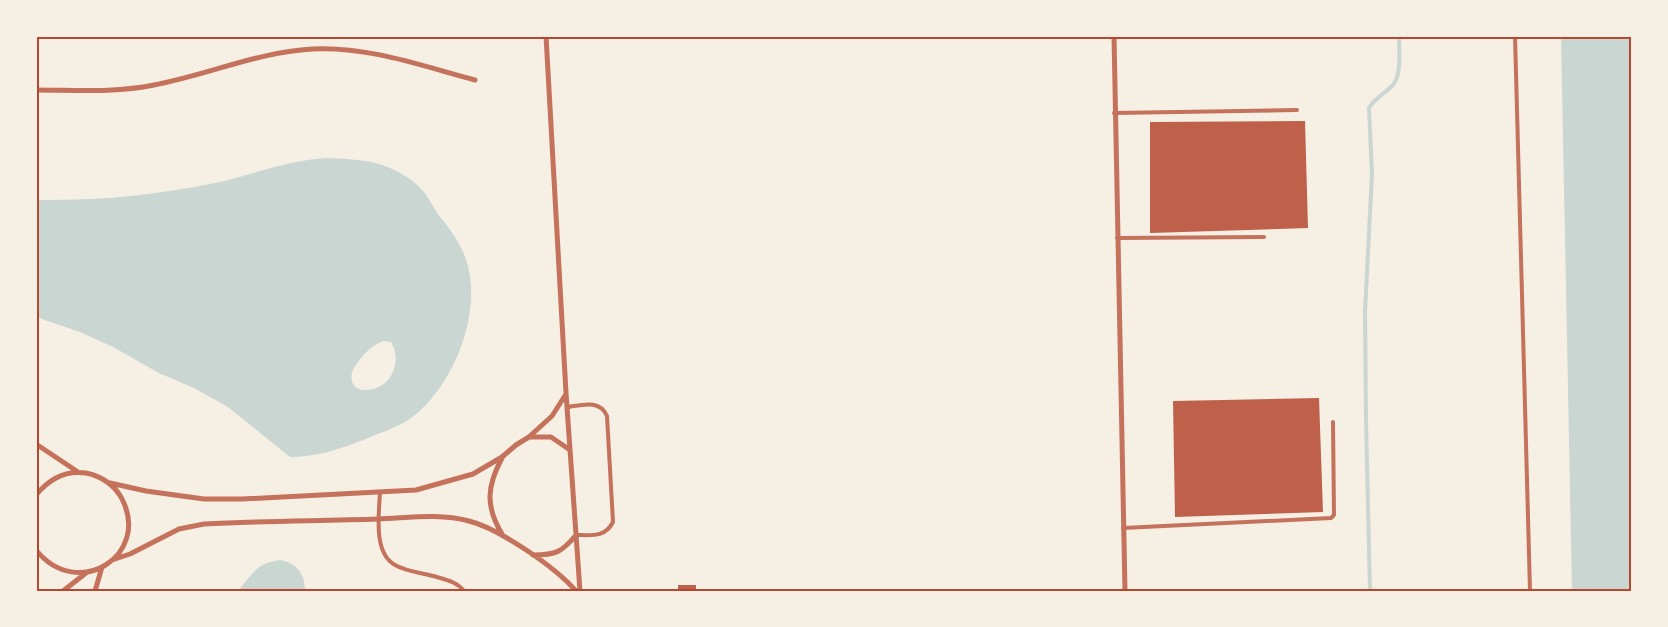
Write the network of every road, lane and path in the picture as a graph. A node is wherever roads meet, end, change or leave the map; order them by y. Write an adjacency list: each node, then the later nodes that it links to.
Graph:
1 (546, 36): 10 (street)
2 (1114, 36): 7 (street)
3 (1515, 36): 36 (lane)
4 (476, 80): 5 (street)
5 (36, 90)
6 (1297, 110): 7 (lane)
7 (1114, 113): 9 (street)
8 (1264, 236): 9 (lane)
9 (1117, 238): 22 (street)
10 (566, 393): 11 (street); 13 (street)
11 (567, 407): 15 (street); 24 (lane)
12 (1333, 422): 22 (lane)
13 (529, 437): 15 (street); 16 (street)
14 (36, 444): 17 (street)
15 (570, 450): 24 (street)
16 (502, 457): 19 (street); 23 (street)
17 (78, 472): 18 (street); 20 (street)
18 (110, 483): 19 (street); 27 (street)
19 (380, 492): 21 (lane)
20 (36, 495)
21 (379, 519): 23 (street); 27 (street); 32 (lane)
22 (1123, 528): 35 (street)
23 (502, 535): 26 (street)
24 (576, 535): 26 (street); 34 (street)
25 (36, 550): 29 (street)
26 (533, 555): 33 (street)
27 (112, 560): 28 (street)
28 (102, 567): 29 (street); 31 (street)
29 (87, 573): 30 (street)
30 (63, 591)
31 (95, 591)
32 (464, 591)
33 (576, 591)
34 (580, 591)
35 (1125, 591)
36 (1530, 591)

